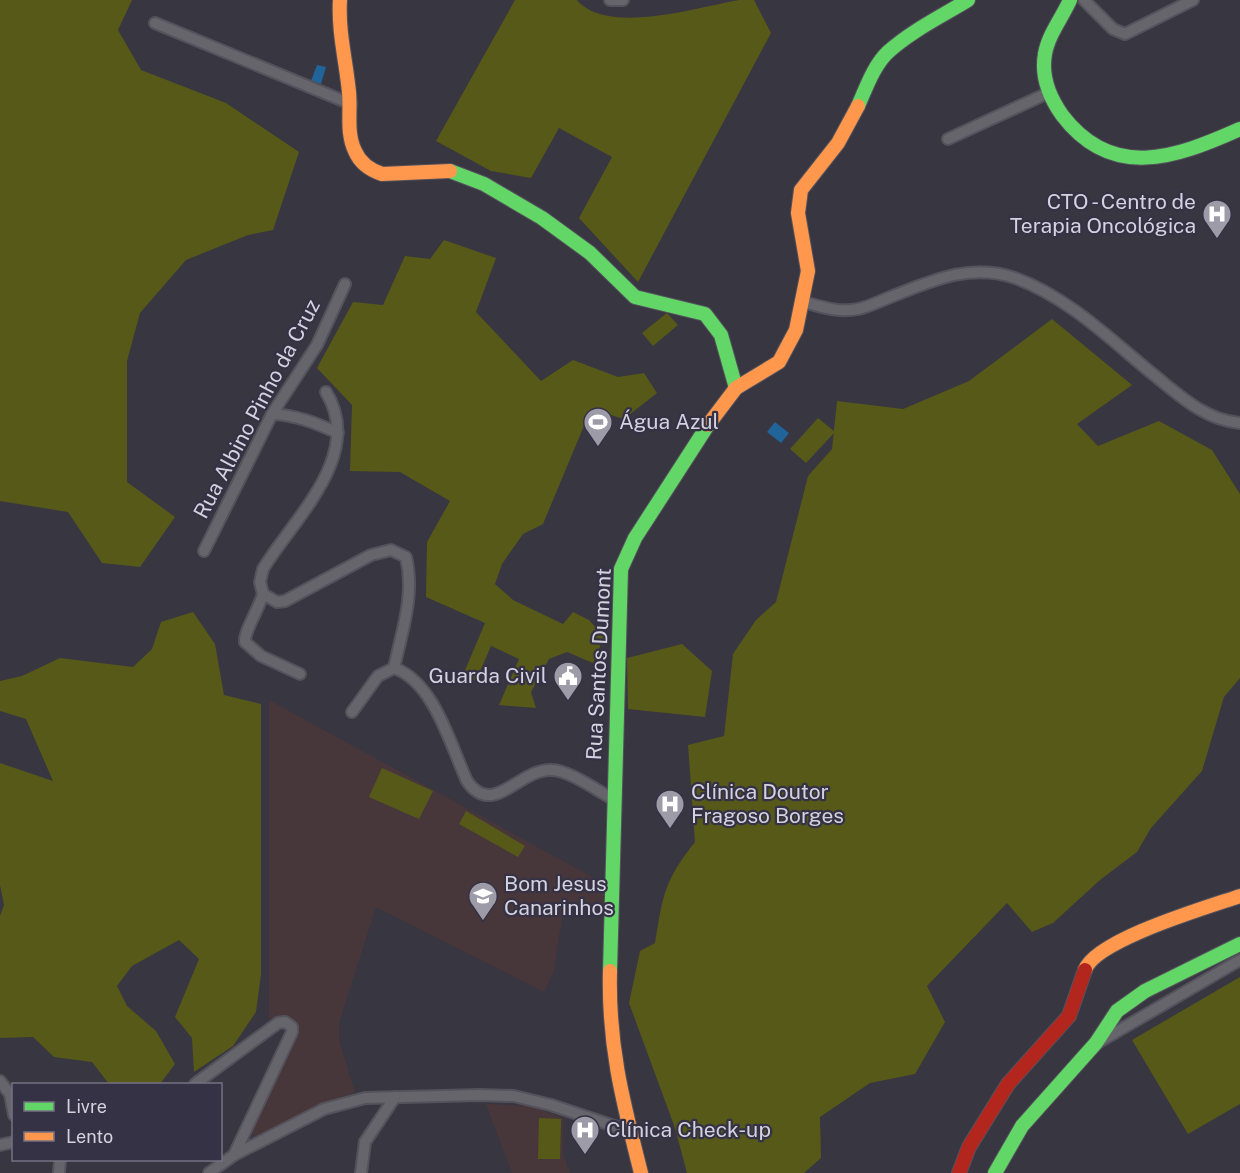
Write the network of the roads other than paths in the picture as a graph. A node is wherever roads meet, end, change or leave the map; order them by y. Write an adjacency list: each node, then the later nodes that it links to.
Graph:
1 (340, 0): 10 (main road)
2 (610, 0): 3 (street)
3 (622, 0)
4 (968, 0): 14 (main road, Rua Santos Dumont)
5 (1070, 0): 9 (main road)
6 (1084, 0): 7 (street)
7 (1194, 0)
8 (155, 23): 10 (street)
9 (1048, 93): 11 (main road); 12 (street)
10 (351, 104): 15 (main road)
11 (1240, 129)
12 (948, 139)
13 (345, 285): 17 (street, Rua Albino Pinho da Cruz)
14 (804, 302): 15 (main road, Rua Santos Dumont); 18 (street)
15 (736, 388): 25 (main road, Rua Santos Dumont)
16 (326, 392): 19 (street)
17 (272, 414): 19 (street); 20 (street, Rua Albino Pinho da Cruz)
18 (1240, 423)
19 (338, 432): 21 (street)
20 (204, 551)
21 (263, 594): 22 (street); 23 (street)
22 (394, 668): 24 (street); 25 (street)
23 (300, 674)
24 (352, 712)
25 (615, 800): 34 (main road, Rua Santos Dumont)
26 (1240, 896): 39 (main road)
27 (1240, 944): 29 (main road)
28 (1240, 960): 29 (street)
29 (1096, 1043): 40 (main road)
30 (0, 1081): 33 (street)
31 (196, 1083): 35 (street)
32 (395, 1098): 34 (street); 35 (street); 37 (street)
33 (12, 1104)
34 (629, 1131): 38 (main road, Rua Santos Dumont)
35 (234, 1155): 36 (street)
36 (209, 1173)
37 (362, 1173)
38 (641, 1173)
39 (959, 1173)
40 (995, 1173)

